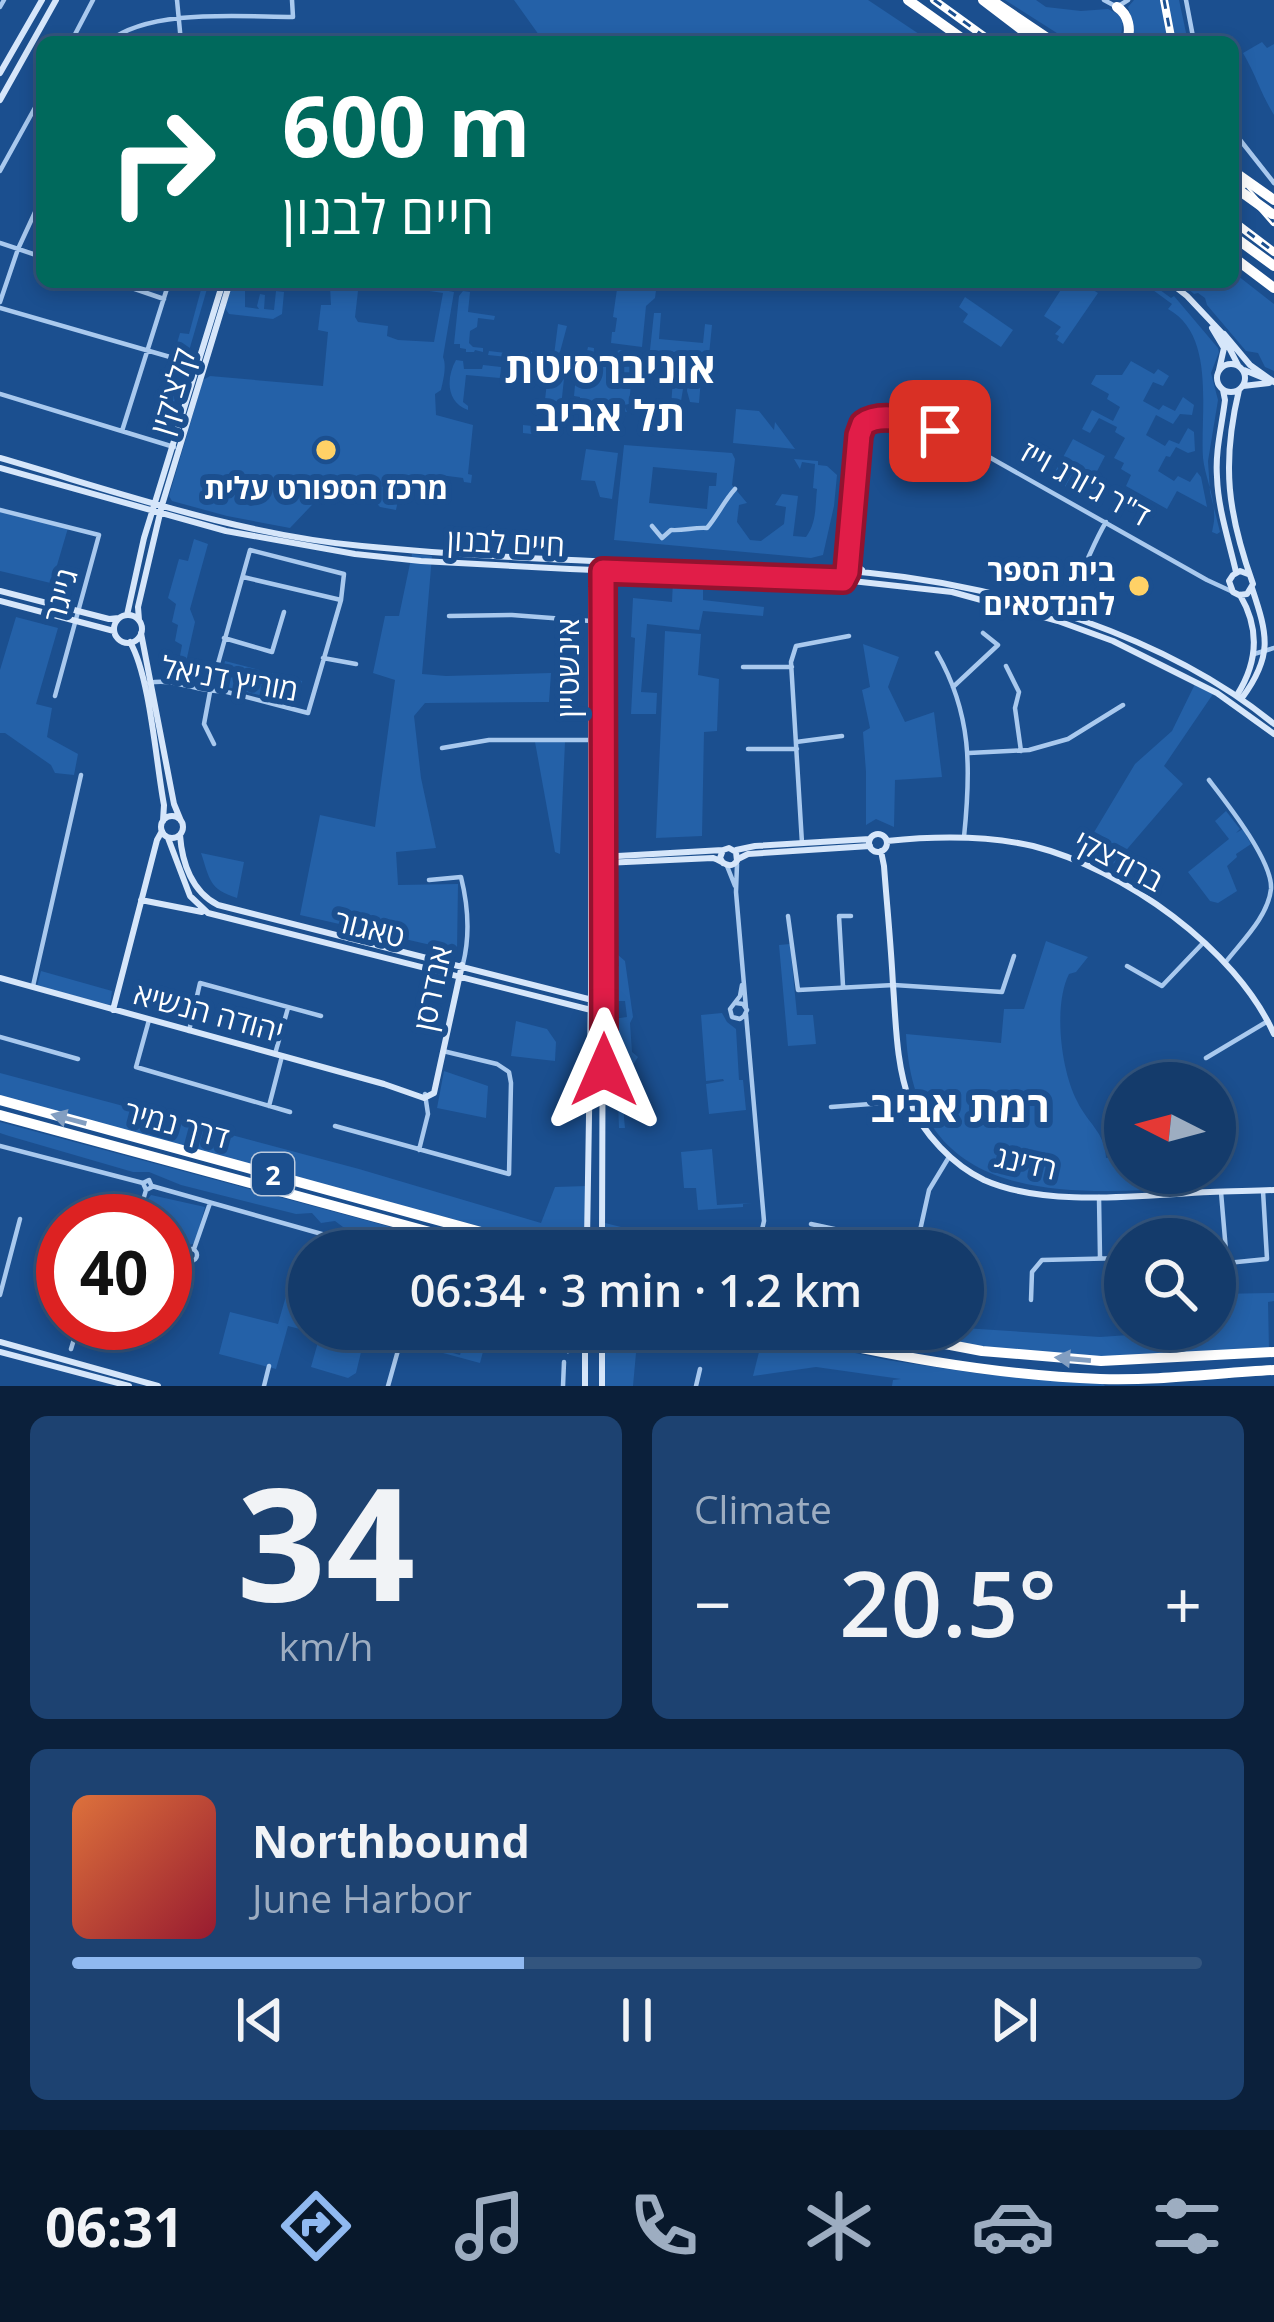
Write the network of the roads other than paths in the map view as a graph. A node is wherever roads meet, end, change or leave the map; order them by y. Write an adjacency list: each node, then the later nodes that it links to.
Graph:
1 (4, 0): 11 (street)
2 (42, 0): 23 (street)
3 (56, 0): 24 (street)
4 (93, 0): 14 (street)
5 (177, 0): 12 (street)
6 (292, 0): 12 (street)
7 (908, 0): 17 (highway)
8 (987, 0): 13 (highway); 18 (highway)
9 (1186, 0): 22 (street)
10 (1116, 2): 21 (highway)
11 (0, 8)
12 (179, 17): 15 (street); 16 (street)
13 (1030, 26): 19 (highway); 20 (highway)
14 (73, 36)
15 (115, 36)
16 (181, 36)
17 (959, 36)
18 (1031, 36)
19 (1044, 36)
20 (1051, 36)
21 (1127, 36)
22 (1193, 36)
23 (0, 73)
24 (0, 100)
25 (36, 106): 27 (street)
26 (1239, 139): 29 (street)
27 (0, 171)
28 (1239, 175): 31 (highway)
29 (1274, 183)
30 (1239, 190): 33 (highway, bridge)
31 (1274, 200)
32 (36, 210): 36 (street)
33 (1273, 214)
34 (1239, 240): 39 (highway)
35 (0, 243): 36 (street)
36 (18, 249): 37 (street); 47 (street)
37 (36, 255)
38 (1239, 262): 44 (highway)
39 (1274, 266)
40 (133, 288): 46 (street)
41 (167, 288): 46 (street)
42 (224, 288): 61 (street, קלצ'קין)
43 (1176, 288): 45 (street)
44 (1274, 288)
45 (1178, 290): 48 (street); 52 (street)
46 (164, 299): 49 (street)
47 (0, 305): 49 (street)
48 (1221, 332): 51 (street); 53 (street)
49 (147, 351): 50 (street); 59 (street)
50 (178, 359)
51 (1239, 366): 52 (street); 53 (street); 54 (street)
52 (1219, 370): 55 (street)
53 (1274, 382): 54 (street)
54 (1241, 388): 55 (street); 78 (street)
55 (1223, 390): 79 (street)
56 (0, 394): 59 (street)
57 (858, 415): 58 (street, ד"ר ג'ורג וייז); 60 (street); 77 (street)
58 (878, 417): 60 (street); 69 (street, ד"ר ג'ורג וייז)
59 (122, 431): 61 (street)
60 (859, 435): 71 (street)
61 (176, 448): 65 (street, קלצ'קין); 66 (street, קלצ'קין)
62 (0, 458): 66 (street, חיים לבנון)
63 (0, 468): 66 (street, חיים לבנון)
64 (735, 489): 70 (street)
65 (166, 495): 66 (street, קלצ'קין); 68 (street)
66 (158, 508): 68 (street, חיים לבנון); 73 (street, חיים לבנון); 91 (street); 93 (street)
67 (0, 510): 90 (street, גייגר)
68 (184, 510): 72 (street, חיים לבנון)
69 (1106, 522): 80 (street); 82 (street, ד"ר ג'ורג וייז)
70 (652, 526)
71 (849, 550): 76 (street); 77 (street)
72 (598, 561): 74 (street, אינשטיין); 75 (street, אינשטיין); 77 (street, חיים לבנון)
73 (570, 569): 74 (street, חיים לבנון); 86 (street)
74 (592, 571): 75 (street, חיים לבנון); 86 (street, אינשטיין)
75 (603, 571): 77 (street, חיים לבנון); 142 (street, אינשטיין)
76 (871, 573): 77 (street, חיים לבנון); 110 (street, חיים לבנון)
77 (843, 574): 115 (street, חיים לבנון)
78 (1248, 574): 79 (street); 83 (street)
79 (1233, 575): 82 (street); 85 (street)
80 (1079, 577)
81 (243, 578): 88 (street); 88 (street); 99 (street)
82 (1215, 584): 85 (street, ד"ר ג'ורג וייז)
83 (1252, 588): 85 (street); 102 (street)
84 (0, 591): 90 (street)
85 (1236, 593): 103 (street)
86 (591, 594): 94 (street, אינשטיין)
87 (0, 601): 90 (street)
88 (341, 601): 104 (street, מוריץ דניאל)
89 (284, 612): 99 (street)
90 (76, 615): 91 (street); 95 (street); 114 (street, גייגר)
91 (123, 616): 93 (street); 95 (street)
92 (449, 616): 94 (street)
93 (140, 620): 96 (street)
94 (591, 621): 121 (street, אינשטיין)
95 (115, 631): 100 (street)
96 (141, 633): 100 (street); 109 (street)
97 (983, 633): 112 (street)
98 (848, 636): 108 (street)
99 (224, 638): 113 (street)
100 (130, 642): 109 (street)
101 (937, 653): 112 (street)
102 (1270, 653): 103 (street); 111 (street)
103 (1254, 654): 111 (street)
104 (323, 658): 105 (street); 113 (street, מוריץ דניאל)
105 (356, 664)
106 (1006, 666): 126 (street)
107 (743, 667): 108 (street)
108 (792, 667): 123 (street)
109 (148, 683): 113 (street, מוריץ דניאל); 130 (street); 131 (street)
110 (1218, 684): 111 (street); 115 (street, חיים לבנון)
111 (1248, 684): 115 (street); 117 (street)
112 (953, 687): 127 (street)
113 (210, 692): 122 (street)
114 (55, 696)
115 (1237, 700): 117 (street, חיים לבנון); 119 (street, חיים לבנון)
116 (1123, 705): 126 (street)
117 (1251, 707): 118 (street, חיים לבנון)
118 (1274, 724)
119 (1274, 734)
120 (842, 736): 123 (street)
121 (591, 740): 124 (street); 141 (street, אינשטיין)
122 (214, 744)
123 (796, 746): 125 (street); 137 (street)
124 (442, 748)
125 (748, 749)
126 (1021, 751): 127 (street)
127 (969, 753): 134 (street)
128 (81, 776): 164 (street)
129 (1209, 780): 147 (street)
130 (164, 821): 131 (street); 132 (street)
131 (182, 821): 133 (street)
132 (165, 834): 133 (street); 150 (street); 151 (street)
133 (180, 836): 157 (street, טאגור)
134 (964, 837): 135 (street, ברודצקי); 154 (street, ברודצקי)
135 (886, 841): 136 (street); 140 (street)
136 (870, 842): 137 (street); 140 (street); 143 (street)
137 (802, 843): 139 (street)
138 (723, 850): 139 (street); 142 (street); 145 (street)
139 (734, 850): 143 (street)
140 (881, 851): 162 (street, רדינג)
141 (591, 860): 142 (street); 165 (street, אינשטיין)
142 (604, 860): 144 (street); 148 (street, אינשטיין)
143 (737, 860): 145 (street); 149 (street)
144 (621, 863): 145 (street); 148 (street)
145 (725, 864): 149 (street)
146 (429, 880): 157 (street, אנדרסן)
147 (1273, 885): 156 (street)
148 (604, 890): 166 (street, אינשטיין)
149 (736, 892): 159 (street)
150 (141, 900): 151 (street, טאגור); 169 (street)
151 (208, 913): 160 (street, טאגור)
152 (788, 916): 163 (street)
153 (851, 916): 163 (street)
154 (1203, 943): 156 (street, ברודצקי); 158 (street)
155 (1014, 956): 162 (street)
156 (1225, 963): 176 (street, ברודצקי)
157 (462, 965): 160 (street, אנדרסן); 165 (street, טאגור)
158 (1127, 966)
159 (742, 973): 167 (street); 171 (street)
160 (460, 976): 170 (street, טאגור); 181 (street, אנדרסן)
161 (1, 981): 164 (street, יהודה הנשיא)
162 (893, 985): 163 (street); 187 (street, רדינג)
163 (843, 986)
164 (33, 987): 169 (street, יהודה הנשיא)
165 (591, 1000): 166 (street, טאגור); 170 (street, אינשטיין)
166 (604, 1003): 172 (street, אינשטיין)
167 (736, 1003): 171 (street); 174 (street)
168 (288, 1007): 173 (street); 177 (street); 182 (street)
169 (113, 1010): 175 (street, יהודה הנשיא)
170 (591, 1010): 172 (street, טאגור); 209 (street, אינשטיין)
171 (746, 1011): 174 (street); 180 (street)
172 (604, 1015): 210 (street, אינשטיין)
173 (321, 1016)
174 (737, 1019): 180 (street)
175 (149, 1020): 177 (street, יהודה הנשיא); 188 (street)
176 (1268, 1021): 178 (street, ברודצקי); 183 (street)
177 (189, 1031): 182 (street, יהודה הנשיא)
178 (1274, 1034)
179 (0, 1036): 184 (street)
180 (748, 1038): 211 (street)
181 (443, 1051): 185 (street, אנדרסן); 194 (street)
182 (279, 1055): 185 (street, יהודה הנשיא); 188 (street)
183 (1206, 1058)
184 (78, 1059)
185 (426, 1096): 194 (street, אנדרסן)
186 (0, 1100): 208 (highway, דרך נמיר / 2, one-way to 186)
187 (910, 1102): 189 (street); 195 (street, רדינג)
188 (269, 1106): 190 (street)
189 (831, 1107)
190 (290, 1112)
191 (0, 1115): 207 (highway, דרך נמיר / 2)
192 (335, 1126): 194 (street)
193 (0, 1146): 196 (street)
194 (419, 1150)
195 (949, 1157): 202 (street, רדינג); 205 (street)
196 (147, 1186): 200 (street); 203 (street)
197 (1274, 1190): 198 (street, רדינג)
198 (1263, 1191): 199 (street, רדינג); 215 (street)
199 (1236, 1192)
200 (145, 1194)
201 (1192, 1194): 202 (street, רדינג)
202 (1099, 1197): 212 (street)
203 (210, 1203): 206 (street); 214 (street)
204 (20, 1219): 216 (street)
205 (811, 1224)
206 (307, 1230)
207 (423, 1230)
208 (474, 1230)
209 (585, 1230)
210 (603, 1230)
211 (762, 1230)
212 (1100, 1259): 213 (street); 217 (street)
213 (1104, 1259)
214 (192, 1260)
215 (1236, 1262)
216 (0, 1295)
217 (1031, 1300)
218 (0, 1342): 231 (street)
219 (398, 1350): 233 (street)
220 (585, 1350): 235 (street)
221 (602, 1350): 236 (street)
222 (870, 1350): 229 (highway)
223 (977, 1350): 225 (highway, one-way to 223)
224 (0, 1352): 230 (street)
225 (1274, 1352)
226 (564, 1362): 234 (street)
227 (269, 1366): 232 (street)
228 (700, 1370): 237 (street)
229 (1274, 1370)
230 (129, 1386)
231 (158, 1386)
232 (264, 1386)
233 (388, 1386)
234 (563, 1386)
235 (585, 1386)
236 (602, 1386)
237 (696, 1386)

